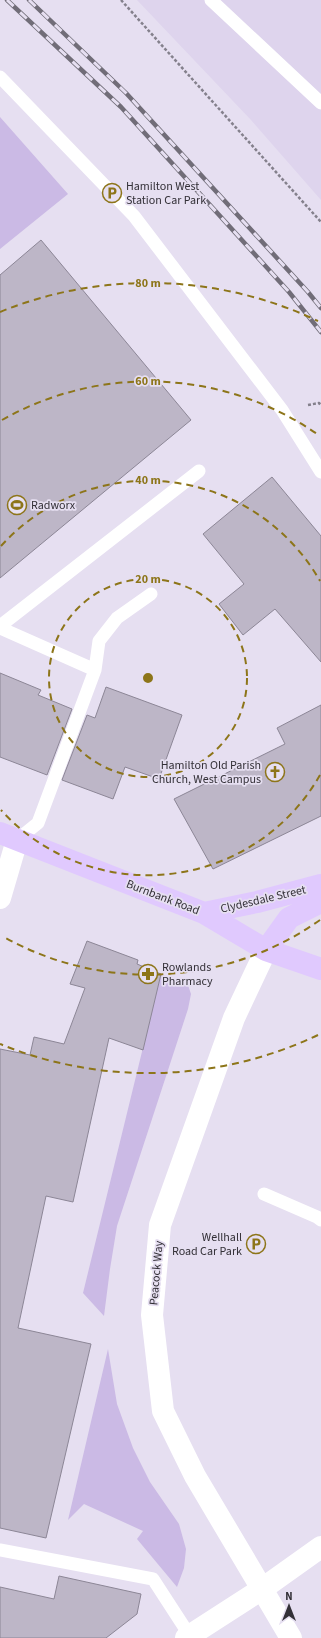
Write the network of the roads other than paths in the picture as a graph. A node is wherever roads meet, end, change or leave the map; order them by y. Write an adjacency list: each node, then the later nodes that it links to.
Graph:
1 (211, 0): 3 (lane)
2 (0, 77): 5 (lane)
3 (321, 103)
4 (199, 471): 7 (lane)
5 (321, 472)
6 (151, 594): 8 (lane)
7 (0, 627): 8 (lane)
8 (95, 670): 9 (lane)
9 (9, 837): 11 (main road); 13 (main road, Burnbank Road)
10 (321, 885): 13 (main road, Clydesdale Street)
11 (0, 898)
12 (321, 902): 14 (main road, Clydesdale Street)
13 (204, 913): 14 (main road, Burnbank Road)
14 (266, 950): 15 (main road, Burnbank Road); 20 (main road, Peacock Way)
15 (321, 969)
16 (264, 1194): 17 (lane)
17 (321, 1220)
18 (321, 1547): 20 (main road)
19 (0, 1550): 21 (lane)
20 (262, 1589): 21 (main road); 22 (main road, Peacock Way)
21 (188, 1637)
22 (291, 1638)

